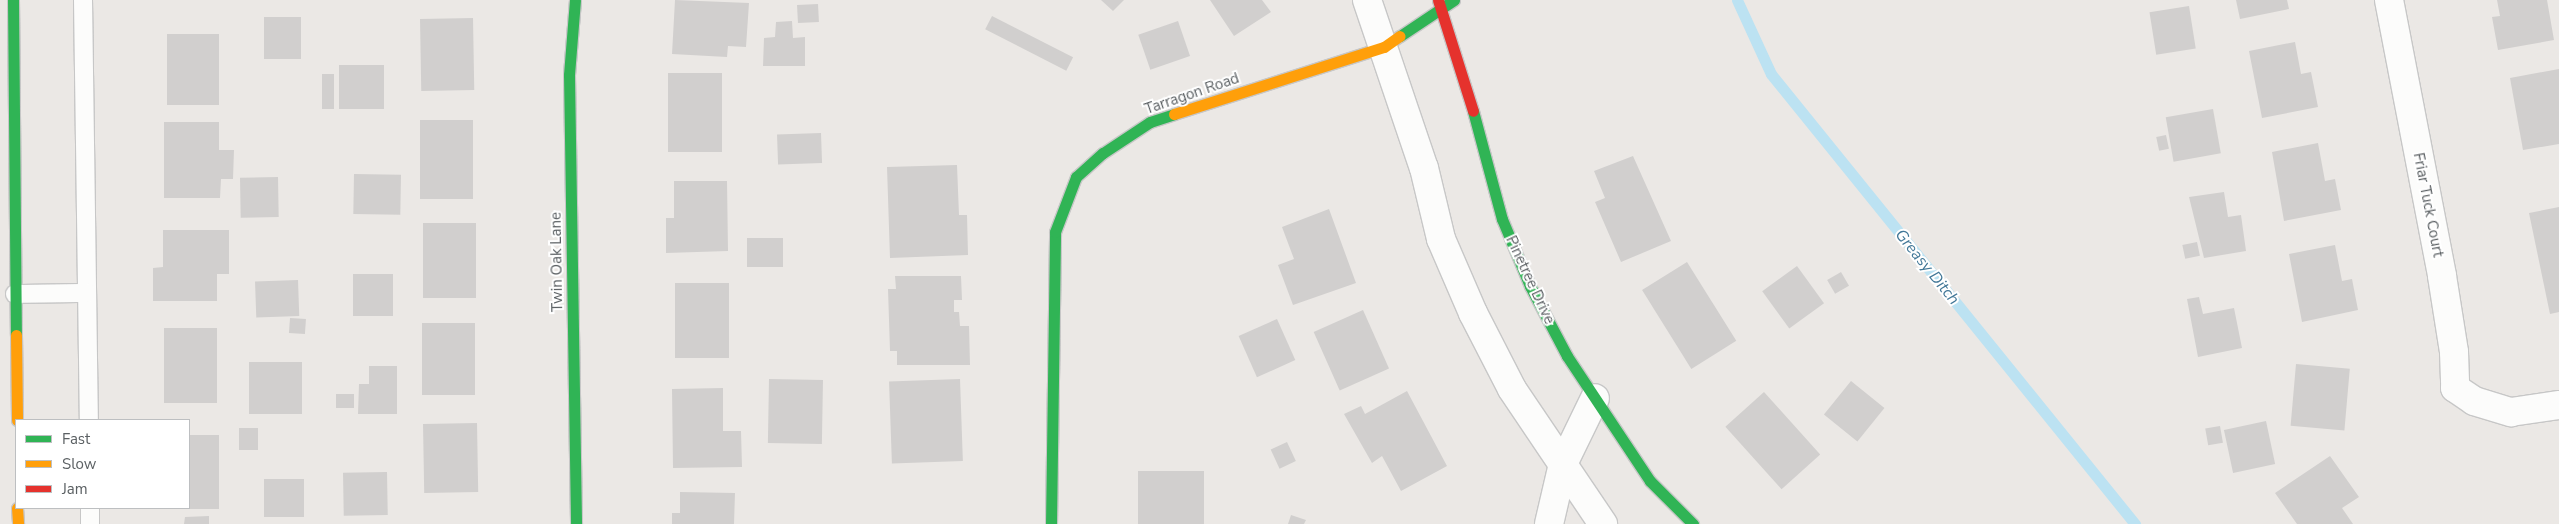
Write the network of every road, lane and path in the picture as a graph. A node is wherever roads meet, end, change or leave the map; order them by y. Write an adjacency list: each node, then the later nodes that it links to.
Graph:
1 (13, 0): 10 (street)
2 (83, 0): 9 (lane)
3 (575, 0): 20 (street, Twin Oak Lane)
4 (1367, 0): 8 (street)
5 (1454, 0): 7 (street, Tarragon Road)
6 (2390, 0): 12 (street, Friar Tuck Court)
7 (1439, 3): 8 (street, Tarragon Road); 11 (street, Pinetree Drive)
8 (1384, 47): 15 (street); 21 (street, Tarragon Road)
9 (87, 293): 10 (lane); 14 (lane)
10 (16, 294): 13 (street)
11 (1595, 398): 15 (street); 24 (street, Pinetree Drive)
12 (2559, 405)
13 (17, 419)
14 (89, 419)
15 (1563, 464): 22 (street); 23 (street)
16 (18, 509): 18 (street)
17 (90, 509): 19 (lane)
18 (18, 524)
19 (90, 524)
20 (576, 524)
21 (1051, 524)
22 (1549, 524)
23 (1603, 524)
24 (1693, 524)

